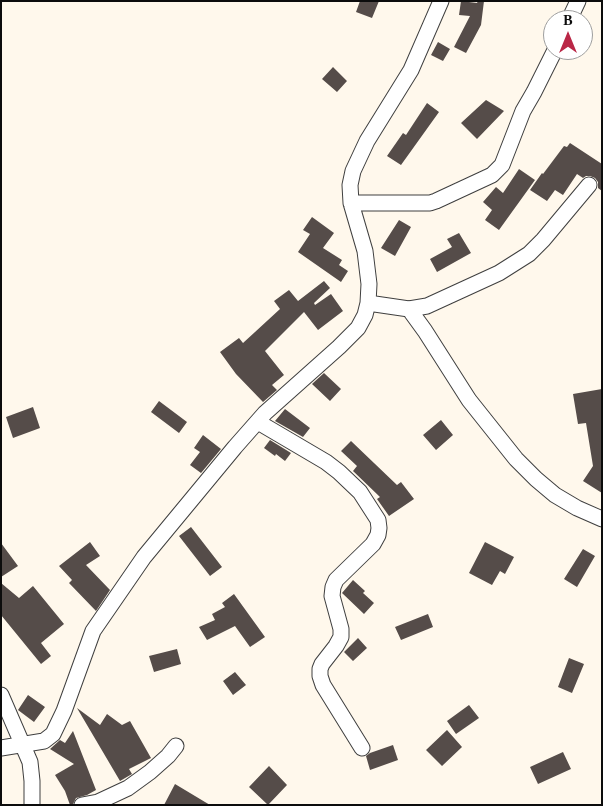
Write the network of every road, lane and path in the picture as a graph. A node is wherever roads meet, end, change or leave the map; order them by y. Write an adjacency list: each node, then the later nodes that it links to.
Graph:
1 (441, 1): 4 (street)
2 (550, 60): 4 (street)
3 (589, 184): 6 (street)
4 (351, 203): 5 (street)
5 (368, 303): 6 (street); 7 (street)
6 (409, 309): 8 (street)
7 (258, 422): 10 (street); 13 (street)
8 (602, 519)
9 (1, 695): 10 (street)
10 (22, 745): 12 (street); 14 (street)
11 (176, 746): 15 (street)
12 (1, 748)
13 (362, 748)
14 (32, 805)
15 (82, 805)

